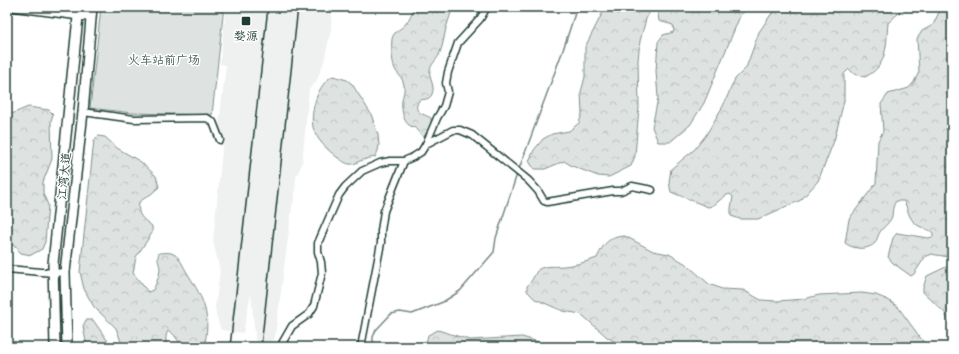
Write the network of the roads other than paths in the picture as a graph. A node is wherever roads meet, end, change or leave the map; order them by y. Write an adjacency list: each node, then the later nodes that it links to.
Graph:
1 (15, 7): 3 (main road)
2 (487, 7): 7 (street)
3 (77, 9): 4 (main road); 12 (highway, 江湾大道)
4 (92, 11): 5 (highway, 江湾大道)
5 (83, 112): 6 (street); 11 (highway, 江湾大道)
6 (220, 140)
7 (426, 144): 8 (street); 9 (street)
8 (404, 161): 15 (street); 16 (street)
9 (652, 190)
10 (7, 269): 12 (street)
11 (65, 272): 12 (street); 14 (highway, 江湾大道)
12 (53, 273): 13 (highway, 江湾大道)
13 (55, 347)
14 (67, 347)
15 (280, 347)
16 (361, 347)

